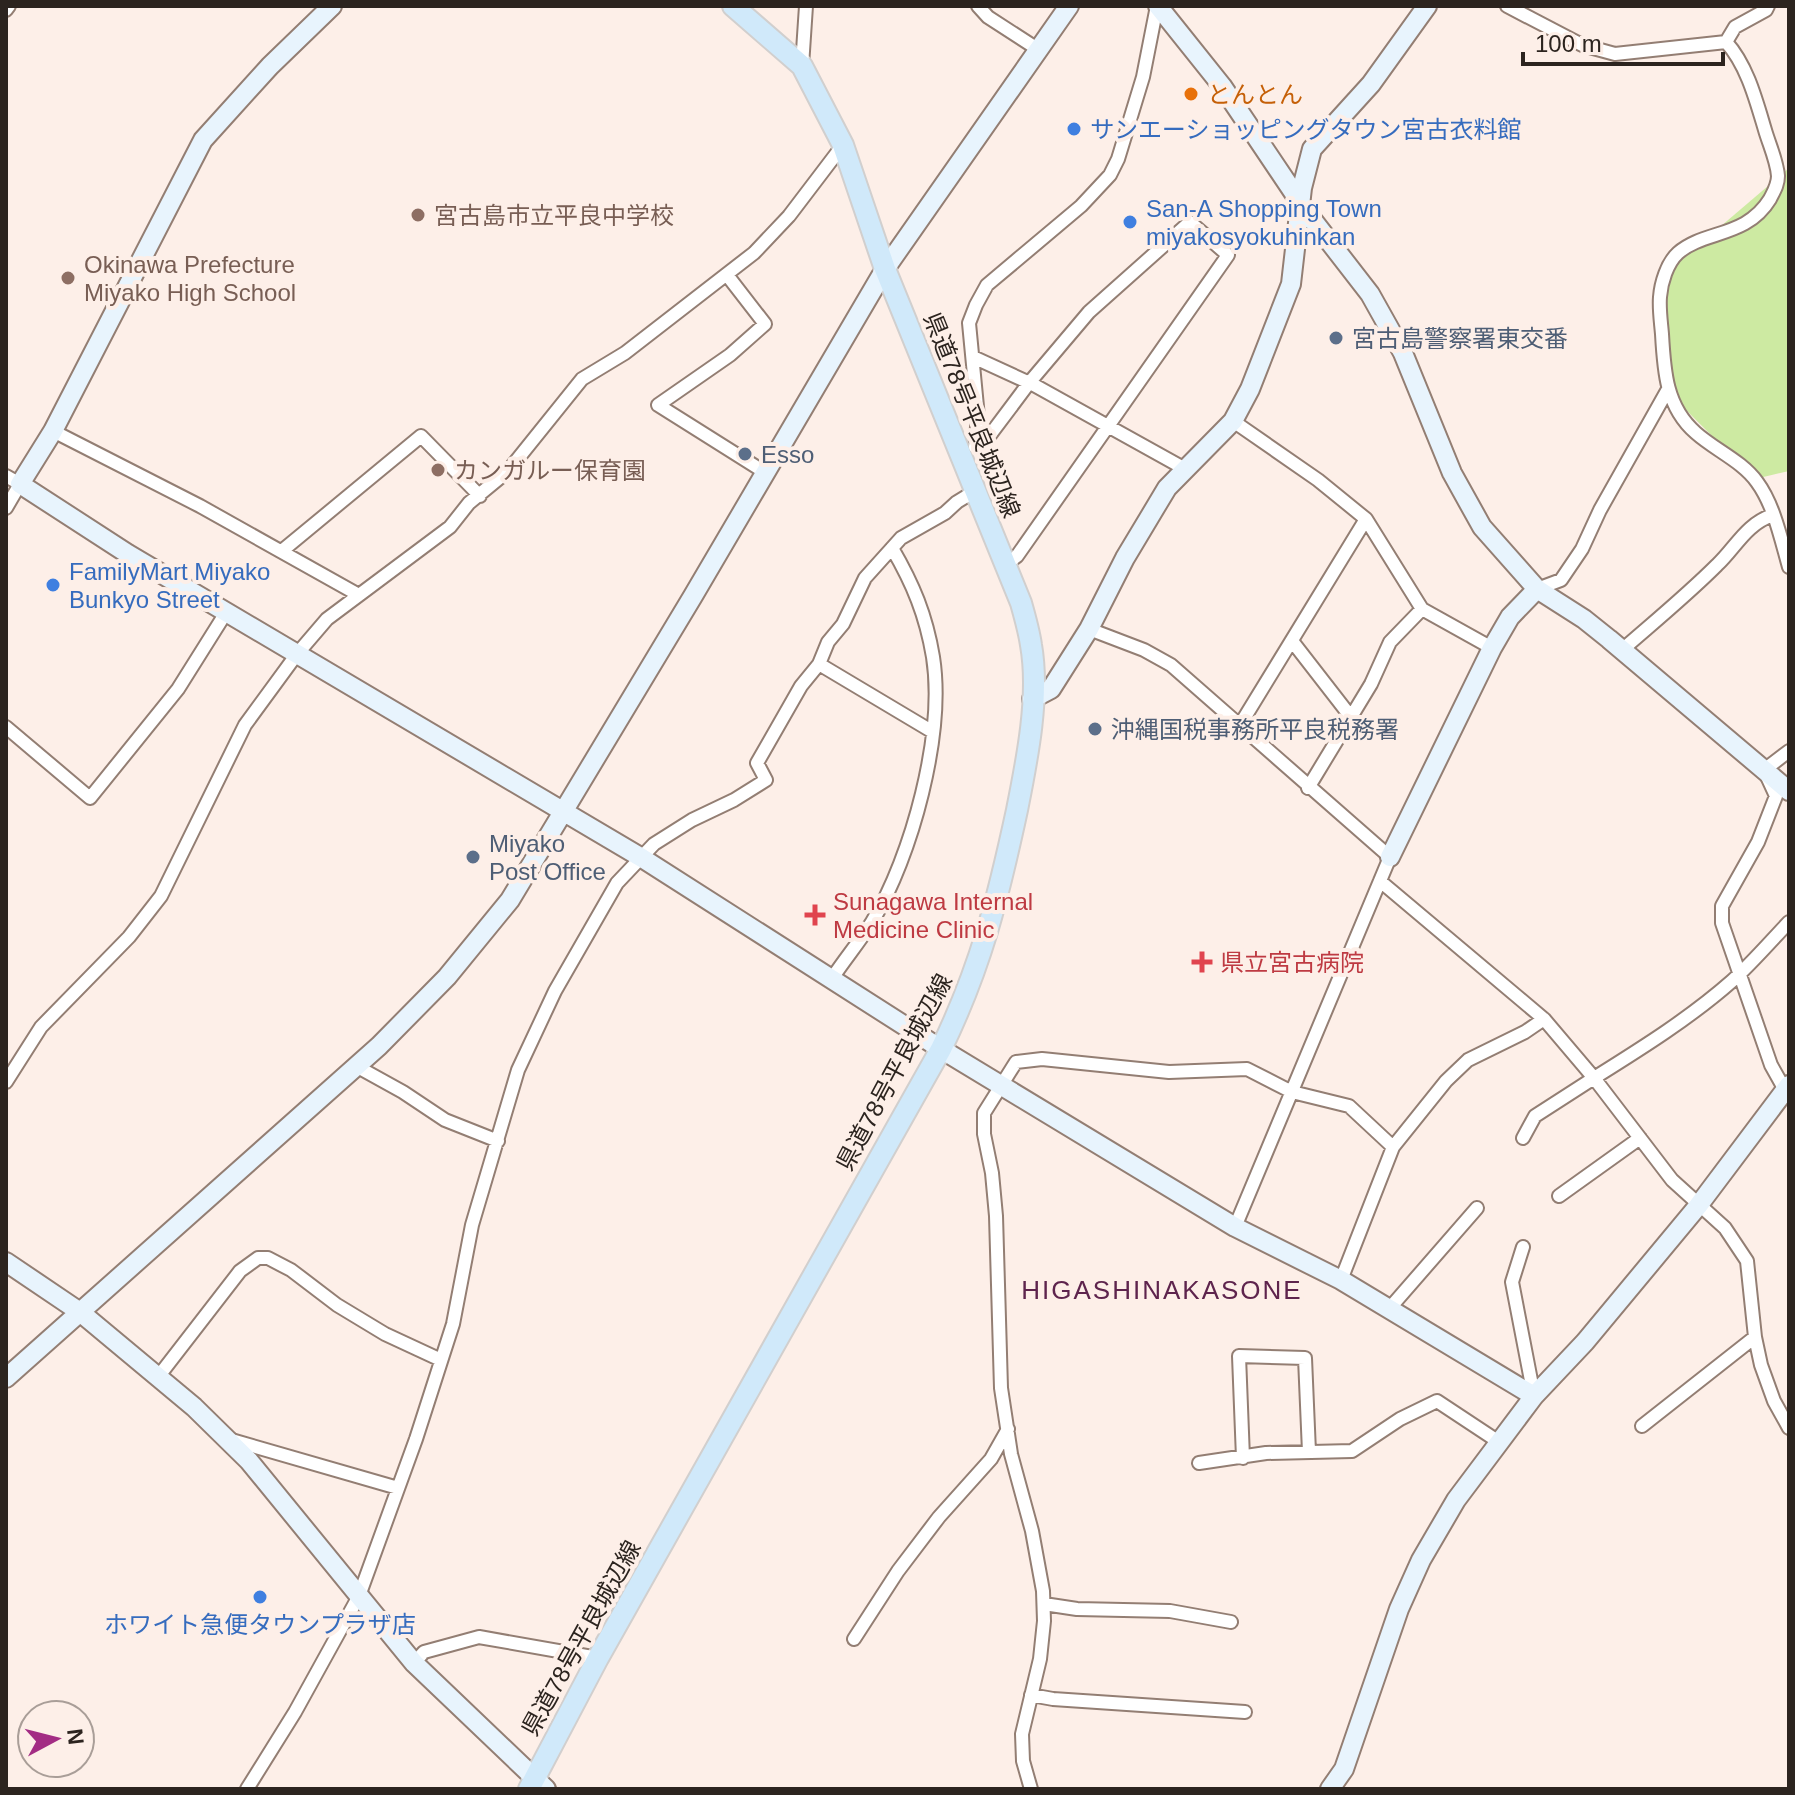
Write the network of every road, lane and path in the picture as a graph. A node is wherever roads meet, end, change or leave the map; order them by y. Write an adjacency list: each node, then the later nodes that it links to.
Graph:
1 (332, 6): 22 (street)
2 (733, 6): 12 (main road, 県道78号平良城辺線)
3 (806, 6): 12 (street)
4 (978, 6): 11 (street)
5 (1069, 6): 11 (street)
6 (1158, 6): 14 (street); 17 (street)
7 (1507, 6): 10 (street)
8 (1768, 6): 10 (street)
9 (1423, 7): 14 (street)
10 (1726, 42): 19 (street)
11 (1039, 50): 15 (street)
12 (802, 66): 13 (main road, 県道78号平良城辺線)
13 (843, 145): 15 (main road, 県道78号平良城辺線); 16 (street)
14 (1301, 203): 20 (street); 36 (street)
15 (885, 269): 23 (main road, 県道78号平良城辺線); 25 (street)
16 (727, 275): 25 (street); 28 (street)
17 (973, 357): 18 (street); 23 (street)
18 (1029, 383): 21 (street); 21 (street); 23 (street)
19 (1667, 391): 30 (street); 36 (street)
20 (1233, 421): 24 (street); 31 (street)
21 (1109, 427): 24 (street); 34 (street)
22 (53, 431): 26 (street); 33 (street)
23 (970, 453): 27 (main road, 県道78号平良城辺線)
24 (1187, 470): 40 (street)
25 (766, 473): 55 (street)
26 (13, 480): 29 (street); 39 (street)
27 (975, 491): 32 (street); 34 (main road, 県道78号平良城辺線)
28 (480, 496): 33 (street); 37 (street)
29 (6, 508)
30 (1773, 515): 35 (street); 43 (street)
31 (1366, 519): 38 (street); 41 (street)
32 (892, 548): 45 (street); 50 (street)
33 (283, 550): 37 (street)
34 (1005, 565): 46 (main road, 県道78号平良城辺線)
35 (1789, 567)
36 (1537, 589): 42 (street); 43 (street)
37 (357, 594): 44 (street)
38 (1422, 609): 42 (street); 47 (street)
39 (227, 611): 44 (street); 49 (street)
40 (1089, 629): 46 (street); 48 (street)
41 (1292, 641): 47 (street); 48 (street)
42 (1492, 648): 56 (street)
43 (1622, 650): 52 (street)
44 (297, 654): 55 (street); 66 (street)
45 (819, 664): 50 (street); 57 (street)
46 (1032, 699): 63 (main road, 県道78号平良城辺線)
47 (1351, 717): 53 (street)
48 (1240, 725): 53 (street)
49 (6, 727)
50 (933, 732): 61 (street)
51 (1789, 751): 52 (street)
52 (1764, 770): 54 (street); 60 (street)
53 (1308, 788): 56 (street)
54 (1789, 791)
55 (562, 810): 57 (street); 64 (street)
56 (1390, 857): 58 (street)
57 (642, 858): 61 (street); 72 (street)
58 (1380, 881): 62 (street); 69 (street)
59 (1789, 922): 60 (street)
60 (1740, 973): 65 (street); 68 (street)
61 (833, 977): 63 (street)
62 (1544, 1019): 65 (street); 73 (street)
63 (941, 1049): 67 (street); 101 (main road, 県道78号平良城辺線)
64 (356, 1066): 72 (street); 82 (street)
65 (1594, 1078): 70 (street); 71 (street)
66 (6, 1082)
67 (1001, 1084): 69 (street); 77 (street); 90 (street)
68 (1787, 1087): 75 (street)
69 (1292, 1092): 73 (street); 77 (street)
70 (1523, 1138)
71 (1640, 1138): 74 (street); 75 (street)
72 (498, 1141): 84 (street)
73 (1393, 1147): 80 (street)
74 (1559, 1196)
75 (1698, 1206): 83 (street); 87 (street)
76 (1477, 1208): 81 (street)
77 (1235, 1227): 80 (street)
78 (1523, 1247): 87 (street)
79 (6, 1262): 82 (street)
80 (1341, 1280): 81 (street)
81 (1389, 1309): 87 (street)
82 (80, 1312): 85 (street); 86 (street)
83 (1755, 1337): 88 (street); 89 (street)
84 (441, 1360): 85 (street); 96 (street)
85 (158, 1377): 91 (street)
86 (6, 1378)
87 (1534, 1396): 92 (street)
88 (1642, 1426)
89 (1789, 1428)
90 (1008, 1429): 98 (street); 100 (street)
91 (225, 1438): 96 (street); 97 (street)
92 (1499, 1442): 93 (street); 108 (street)
93 (1309, 1452): 94 (street); 94 (street)
94 (1243, 1458): 95 (street)
95 (1199, 1463)
96 (398, 1488): 97 (street)
97 (359, 1596): 102 (street); 106 (street)
98 (1044, 1604): 99 (street); 103 (street)
99 (1231, 1622)
100 (854, 1639)
101 (598, 1658): 102 (street); 105 (main road, 県道78号平良城辺線)
102 (414, 1663): 105 (street)
103 (1031, 1695): 104 (street); 107 (street)
104 (1245, 1712)
105 (534, 1786)
106 (247, 1789)
107 (1031, 1789)
108 (1330, 1789)

